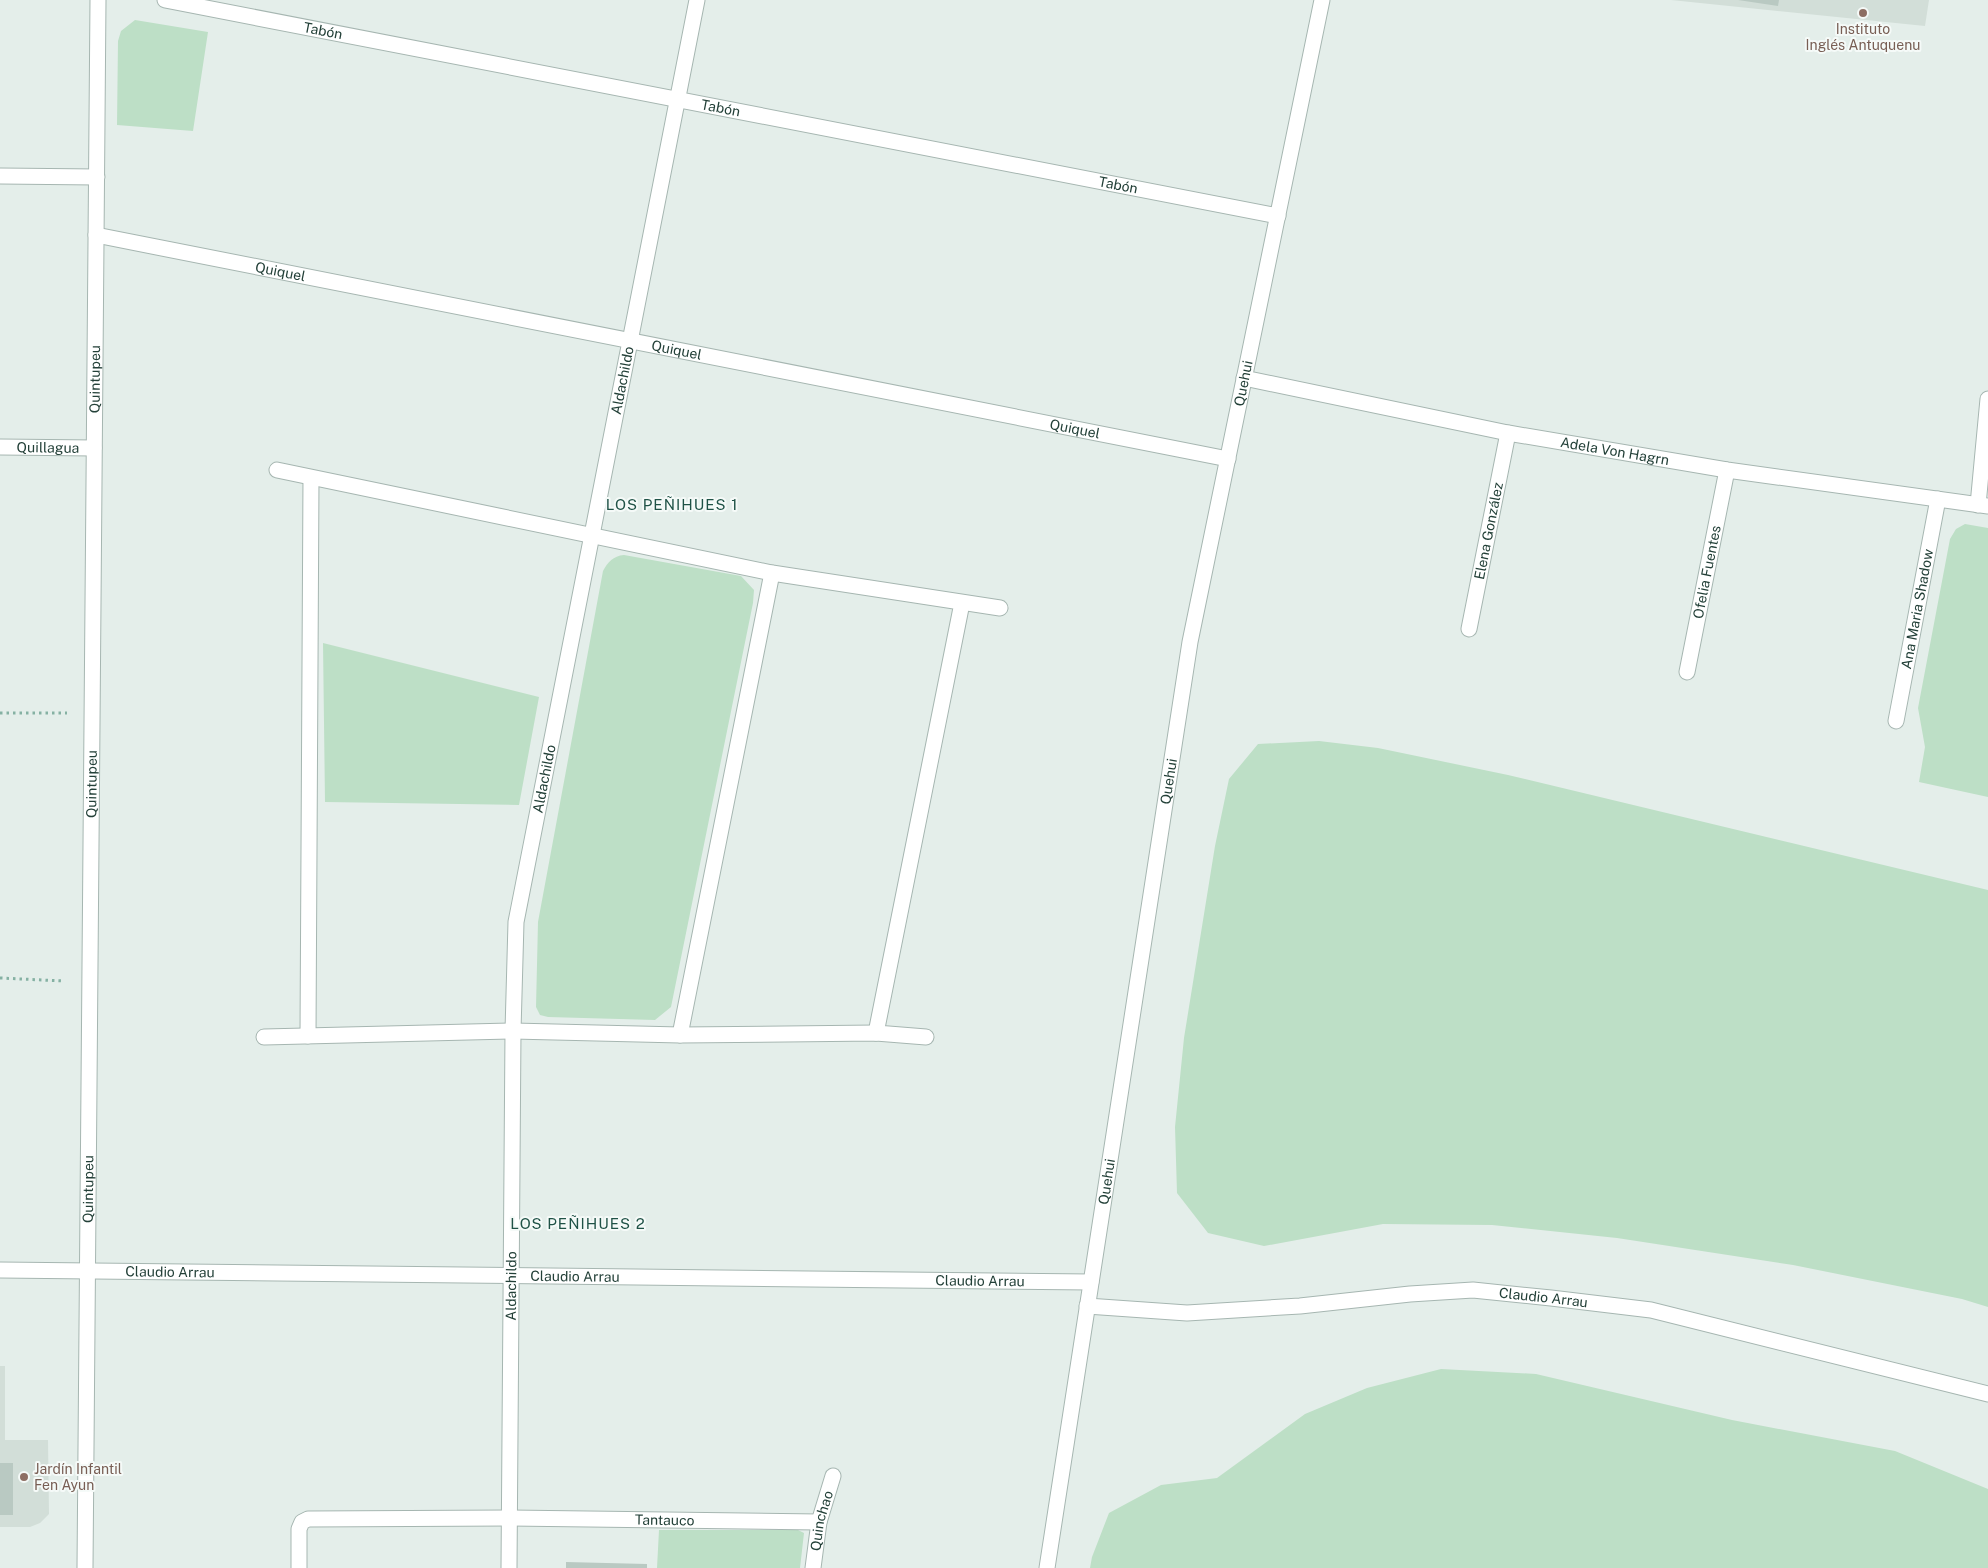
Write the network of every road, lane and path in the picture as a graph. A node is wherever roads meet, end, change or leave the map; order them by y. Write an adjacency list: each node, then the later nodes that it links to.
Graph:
1 (98, 0): 7 (street, Quintupeu)
2 (165, 0): 5 (street, Tabón)
3 (698, 0): 5 (street, Aldachildo)
4 (1322, 0): 8 (street, Quehui)
5 (679, 100): 8 (street, Tabón); 10 (street, Aldachildo)
6 (0, 176): 7 (street)
7 (96, 177): 9 (street, Quintupeu)
8 (1278, 216): 11 (street, Quehui)
9 (96, 235): 10 (street, Quiquel); 15 (street, Quintupeu)
10 (630, 342): 16 (street, Quiquel); 22 (street, Aldachildo)
11 (1244, 378): 13 (street, Adela Von Hagrn); 16 (street, Quehui)
12 (1988, 399): 21 (street)
13 (1508, 433): 18 (street, Adela Von Hagrn); 26 (street, Elena González)
14 (0, 447): 15 (street, Quillagua)
15 (94, 448): 29 (street, Quintupeu)
16 (1228, 459): 42 (street, Quehui)
17 (276, 470): 19 (street)
18 (1727, 470): 20 (street, Adela Von Hagrn); 27 (street, Ofelia Fuentes)
19 (312, 478): 22 (street); 36 (street)
20 (1938, 499): 21 (street, Adela Von Hagrn); 30 (street, Ana Maria Shadow)
21 (1983, 505)
22 (592, 535): 23 (street); 33 (street, Aldachildo)
23 (772, 573): 24 (street); 35 (street)
24 (962, 604): 25 (street); 34 (street)
25 (1000, 608)
26 (1469, 629)
27 (1687, 672)
28 (0, 713): 29 (path)
29 (92, 714): 32 (street, Quintupeu)
30 (1896, 721)
31 (0, 978): 32 (path)
32 (90, 982): 40 (street, Quintupeu)
33 (513, 1031): 35 (street); 36 (street); 41 (street, Aldachildo)
34 (876, 1033): 35 (street); 38 (street)
35 (680, 1035)
36 (308, 1036): 37 (street)
37 (264, 1037)
38 (926, 1037)
39 (0, 1270): 40 (street, Claudio Arrau)
40 (87, 1271): 41 (street, Claudio Arrau); 48 (street, Quintupeu)
41 (512, 1276): 42 (street, Claudio Arrau); 46 (street, Aldachildo)
42 (1091, 1282): 43 (street, Quehui)
43 (1087, 1306): 44 (street, Claudio Arrau); 52 (street, Quehui)
44 (1988, 1394)
45 (833, 1476): 47 (street, Quinchao)
46 (510, 1518): 47 (street, Tantauco); 49 (street, Tantauco); 50 (street, Aldachildo)
47 (819, 1522): 51 (street, Quinchao)
48 (85, 1568)
49 (299, 1568)
50 (510, 1568)
51 (813, 1568)
52 (1047, 1568)

